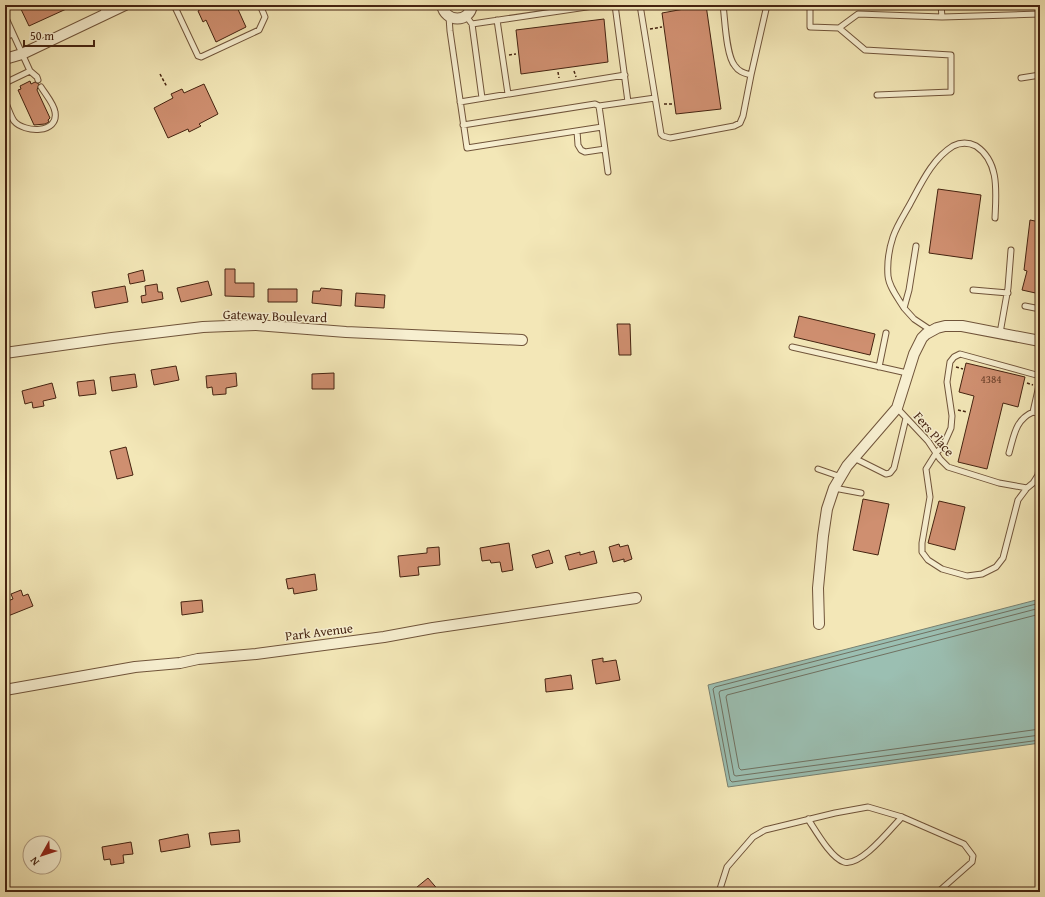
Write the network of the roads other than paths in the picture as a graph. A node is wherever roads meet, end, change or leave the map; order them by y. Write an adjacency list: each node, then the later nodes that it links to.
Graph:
1 (125, 5): 13 (street)
2 (174, 5): 3 (lane)
3 (260, 5)
4 (442, 5): 16 (street)
5 (472, 5): 18 (street)
6 (600, 5): 19 (lane)
7 (615, 5): 27 (lane)
8 (640, 5): 36 (lane)
9 (723, 5): 28 (lane)
10 (767, 5): 28 (lane)
11 (810, 5): 20 (lane)
12 (941, 5): 17 (lane)
13 (104, 10): 23 (street)
14 (1040, 14): 17 (lane)
15 (5, 16): 21 (lane)
16 (449, 16): 18 (street); 38 (lane)
17 (942, 17): 20 (lane)
18 (469, 20): 19 (lane); 35 (lane)
19 (497, 20): 33 (lane)
20 (839, 28): 34 (lane)
21 (13, 34): 22 (lane); 23 (lane)
22 (5, 37)
23 (22, 54): 24 (street); 25 (lane)
24 (5, 59)
25 (30, 71): 30 (lane); 31 (lane)
26 (1040, 74): 29 (lane)
27 (625, 75): 33 (lane); 39 (lane)
28 (751, 75): 36 (lane)
29 (1021, 78)
30 (38, 80)
31 (5, 83)
32 (41, 88): 37 (lane)
33 (508, 94): 35 (lane)
34 (877, 95)
35 (482, 98): 38 (lane)
36 (654, 98): 39 (lane)
37 (5, 101)
38 (460, 102): 41 (lane)
39 (628, 102): 40 (lane)
40 (599, 106): 41 (lane); 42 (lane)
41 (463, 125): 43 (lane)
42 (602, 127): 43 (lane); 44 (lane)
43 (577, 131): 44 (lane)
44 (605, 149): 45 (lane)
45 (608, 172)
46 (995, 218): 52 (lane)
47 (916, 246): 52 (lane)
48 (1011, 250): 50 (lane)
49 (973, 290): 50 (lane)
50 (1008, 293): 55 (lane)
51 (1025, 306): 53 (lane)
52 (904, 308): 54 (lane)
53 (1040, 309)
54 (932, 331): 55 (street); 62 (street)
55 (1000, 332): 58 (street)
56 (886, 333): 61 (lane)
57 (522, 340): 60 (street, Gateway Boulevard)
58 (1040, 341)
59 (792, 347): 61 (lane)
60 (5, 354)
61 (878, 367): 62 (lane)
62 (907, 373): 65 (street)
63 (1040, 376): 69 (lane)
64 (1040, 381): 66 (lane)
65 (897, 408): 68 (lane, Fers Place); 71 (street)
66 (1033, 412): 67 (lane); 70 (lane)
67 (1040, 414)
68 (906, 418): 69 (lane, Fers Place); 71 (lane)
69 (936, 453): 76 (lane, Fers Place); 76 (lane)
70 (1009, 453)
71 (854, 458): 74 (street)
72 (1040, 461): 76 (lane)
73 (818, 469): 74 (lane)
74 (841, 477): 75 (street)
75 (834, 488): 77 (lane); 79 (street)
76 (1027, 488)
77 (861, 494)
78 (636, 598): 80 (street, Park Avenue)
79 (819, 624)
80 (5, 690)
81 (902, 817): 82 (lane); 82 (lane); 84 (lane)
82 (808, 820): 83 (lane)
83 (719, 892)
84 (938, 892)

